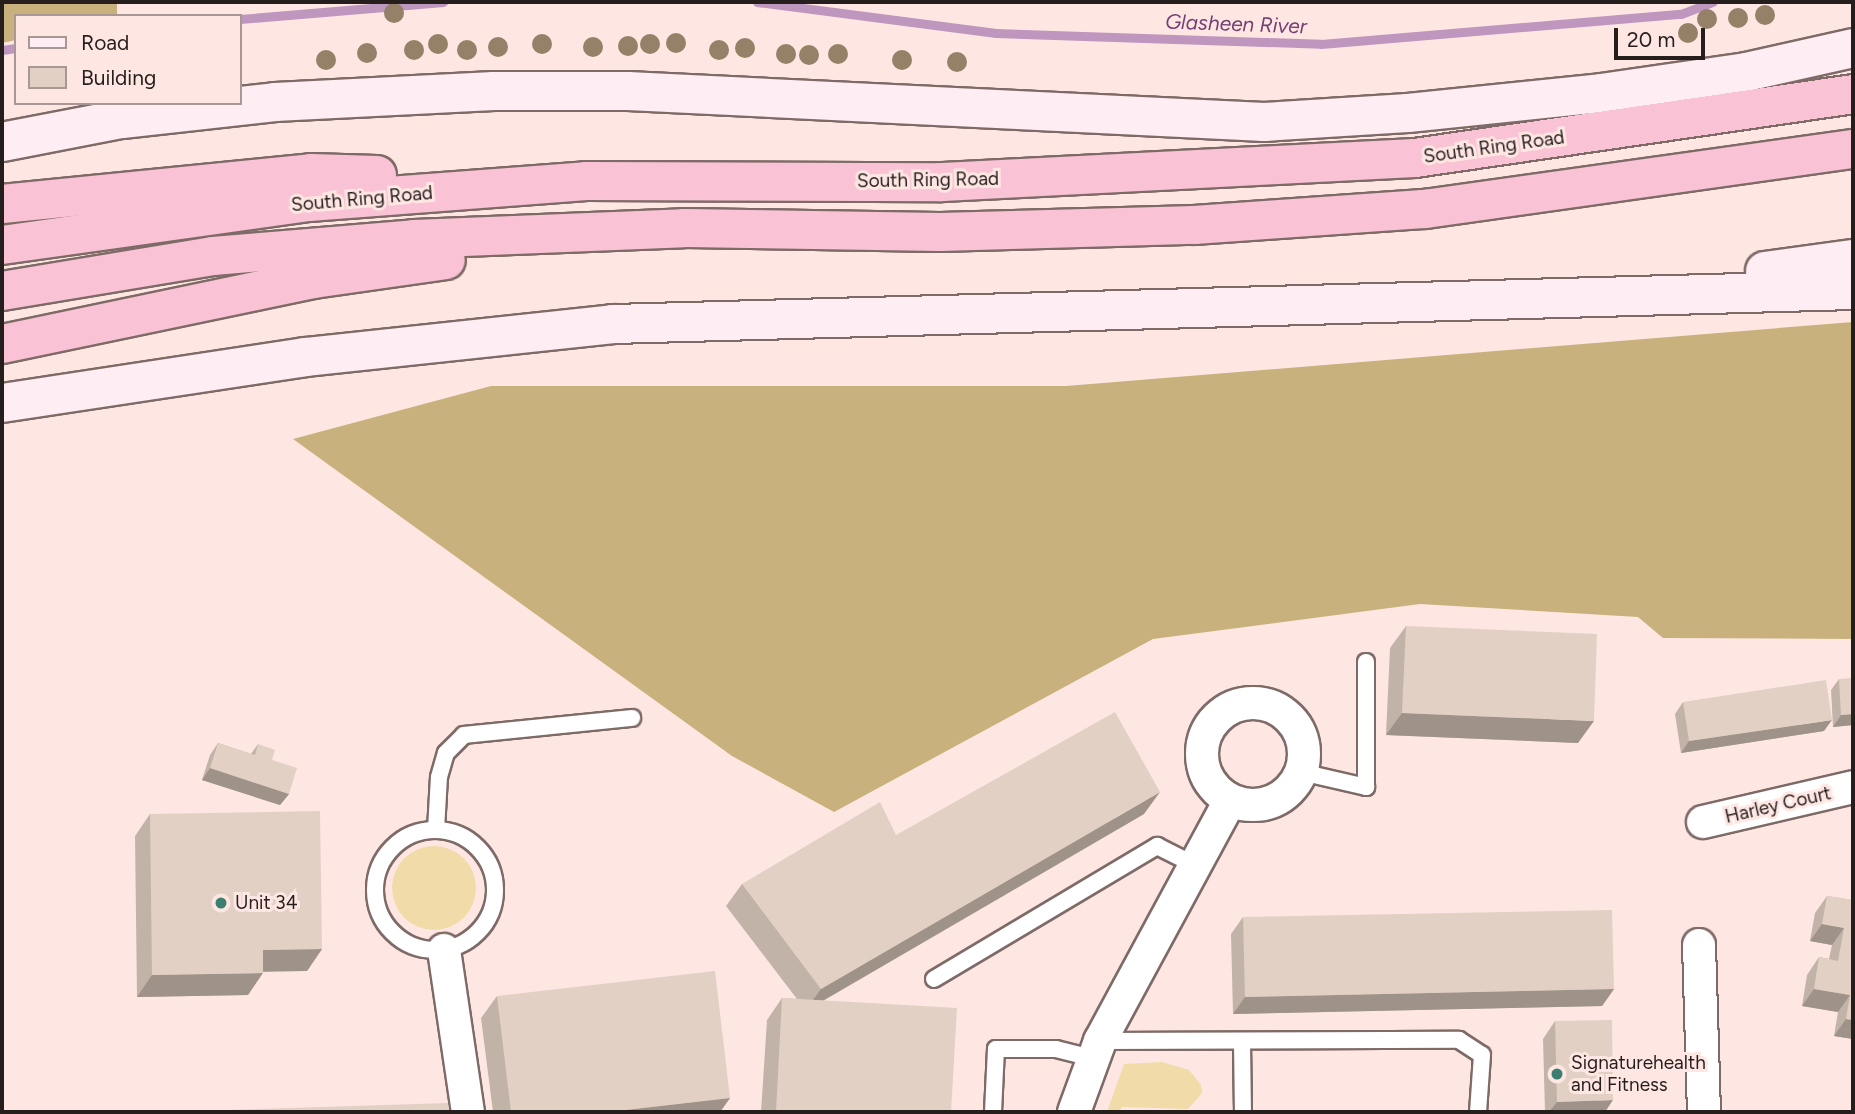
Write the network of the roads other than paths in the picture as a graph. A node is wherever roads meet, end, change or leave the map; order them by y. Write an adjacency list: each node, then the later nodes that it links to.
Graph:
1 (1853, 48): 3 (main road)
2 (1853, 94): 5 (highway, South Ring Road)
3 (2, 142)
4 (1853, 149): 7 (highway)
5 (586, 181): 6 (highway); 8 (highway, South Ring Road)
6 (2, 204)
7 (684, 228): 11 (highway); 13 (highway)
8 (2, 245)
9 (1853, 259): 12 (main road)
10 (1853, 290): 12 (main road)
11 (2, 291)
12 (1603, 294): 14 (main road)
13 (2, 344)
14 (2, 403)
15 (1366, 662): 17 (lane)
16 (632, 718): 21 (lane)
17 (1301, 772): 19 (street); 19 (street)
18 (1853, 787): 20 (street, Harley Court)
19 (1230, 801): 22 (street)
20 (1703, 822)
21 (436, 830): 24 (lane); 24 (lane)
22 (1195, 865): 25 (lane); 27 (street)
23 (1699, 945): 33 (street)
24 (444, 950): 28 (street)
25 (934, 979)
26 (1242, 1042): 27 (lane); 31 (lane); 32 (lane)
27 (1096, 1049): 29 (lane); 30 (street)
28 (468, 1112)
29 (993, 1112)
30 (1074, 1112)
31 (1243, 1112)
32 (1478, 1112)
33 (1704, 1112)

